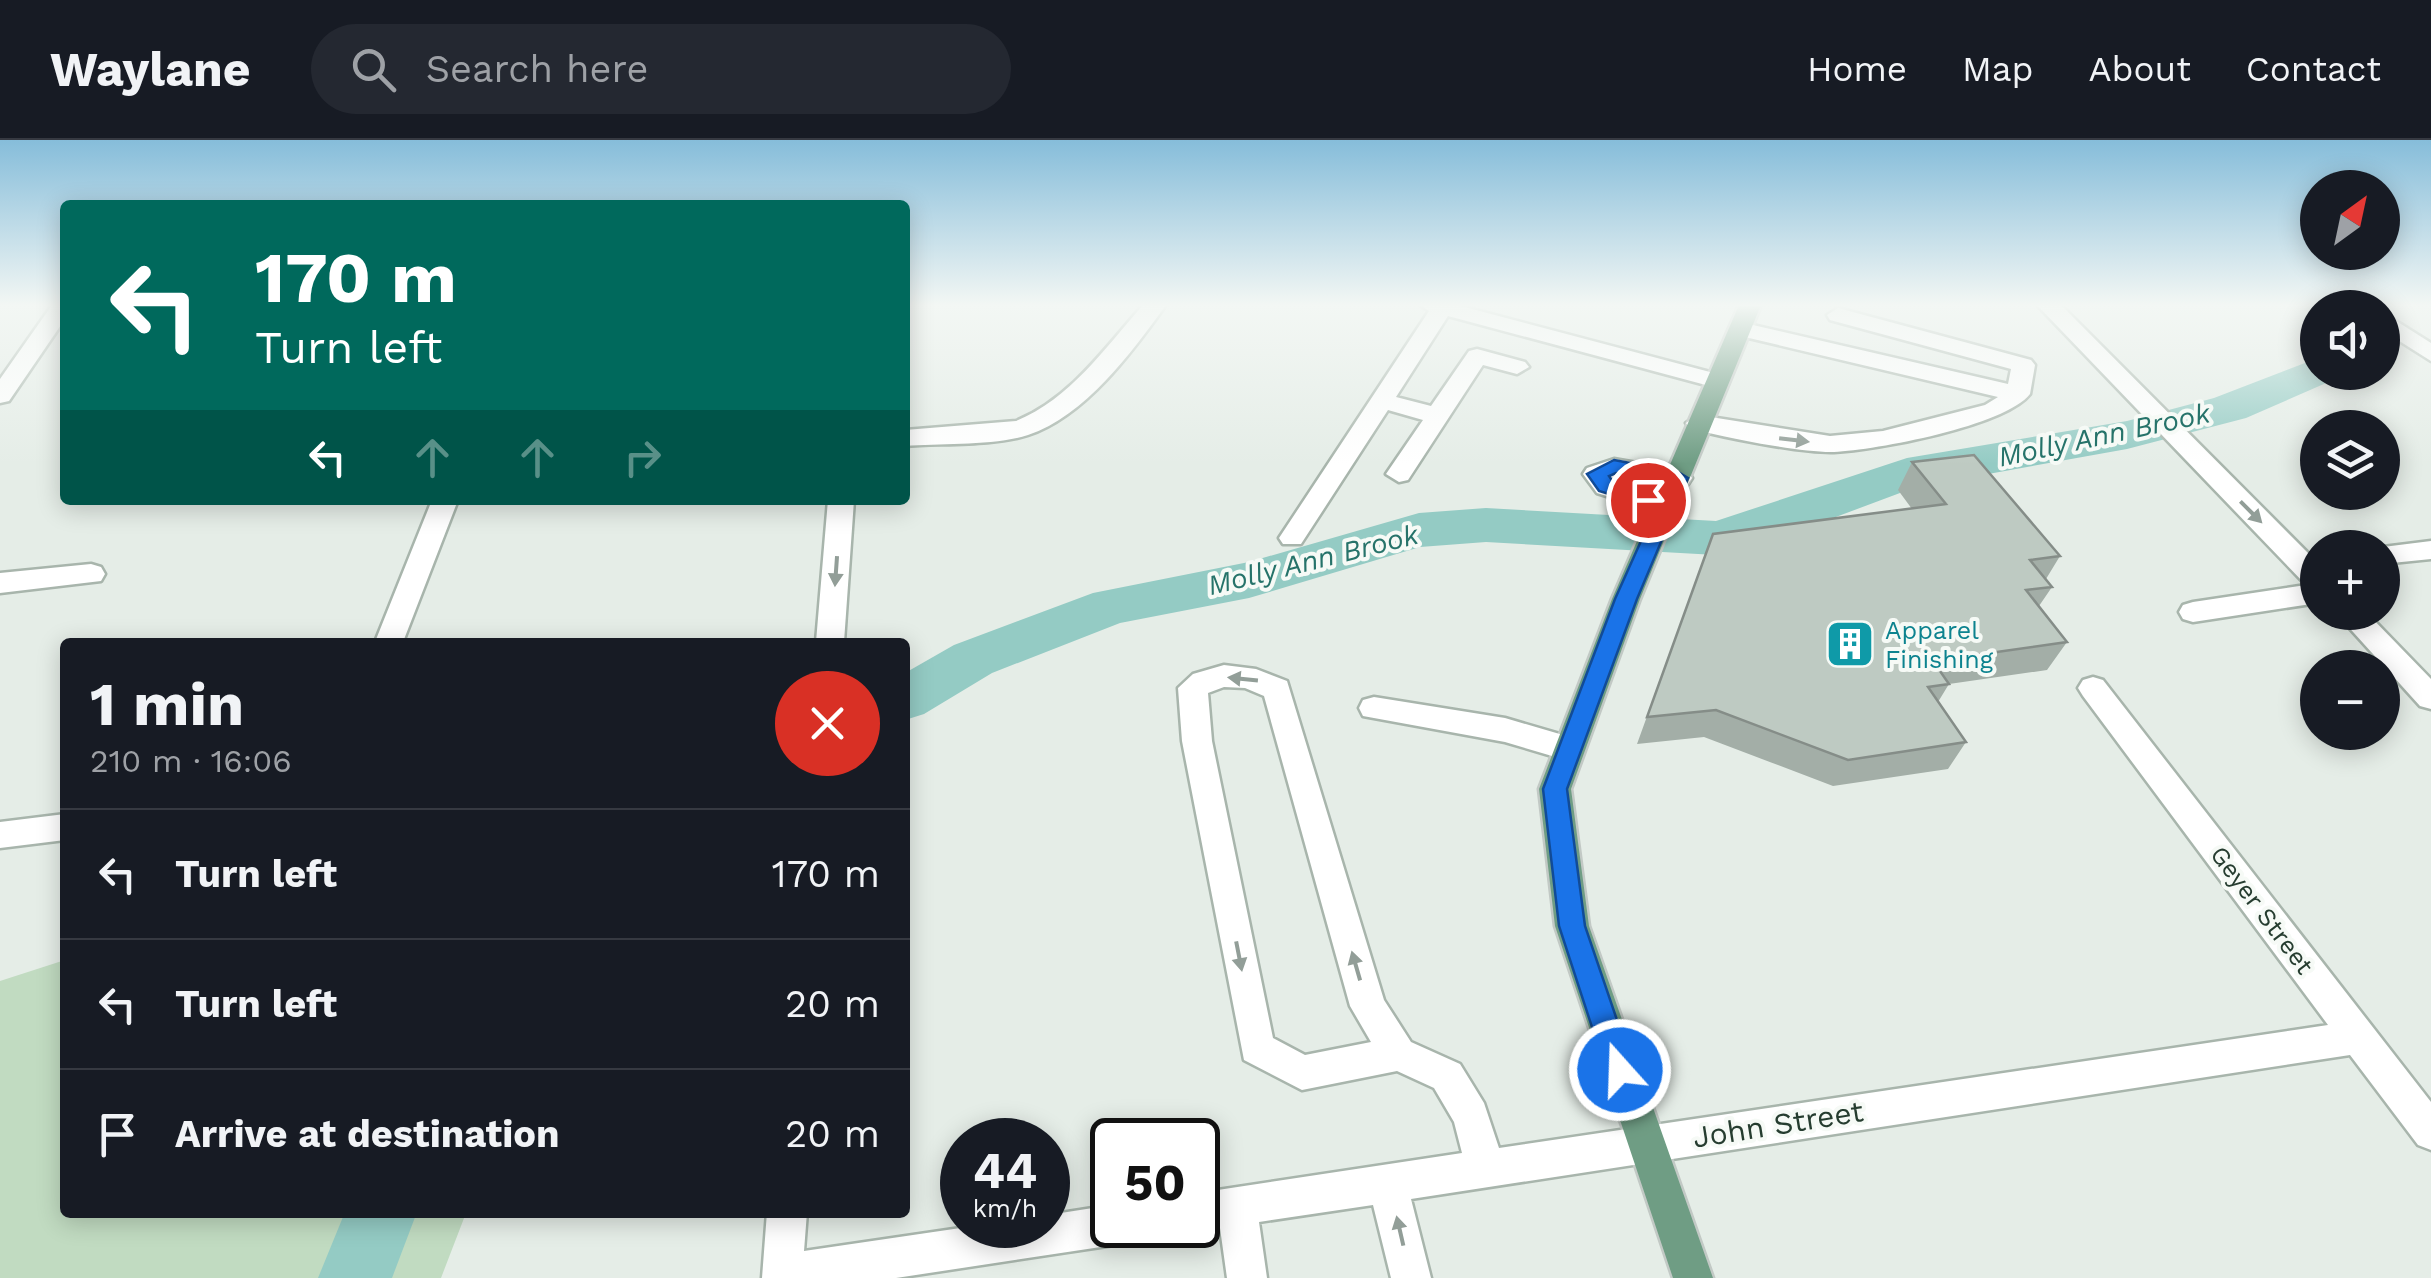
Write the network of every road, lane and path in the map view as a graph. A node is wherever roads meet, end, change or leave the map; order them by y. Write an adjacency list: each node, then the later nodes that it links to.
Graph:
1 (26, 358): 14 (street)
2 (1106, 358): 18 (street)
3 (1408, 358): 15 (street)
4 (1476, 358): 16 (street)
5 (1485, 358): 11 (street)
6 (1632, 358): 12 (street)
7 (1727, 358): 12 (main road)
8 (1864, 358): 13 (street)
9 (1997, 358): 13 (street)
10 (2100, 358): 25 (street, one-way to 25)
11 (1517, 367)
12 (1717, 381): 17 (main road)
13 (2018, 394): 17 (street, one-way to 13)
14 (0, 396)
15 (1383, 401): 16 (street); 22 (street)
16 (1438, 416): 19 (street)
17 (1698, 423): 36 (main road)
18 (910, 438)
19 (1399, 474)
20 (443, 505): 31 (street)
21 (841, 505): 32 (street, one-way to 32)
22 (1292, 538)
23 (2431, 550): 24 (street)
24 (2400, 553)
25 (2300, 555)
26 (91, 574): 27 (street)
27 (0, 583)
28 (2300, 597): 29 (street)
29 (2192, 612)
30 (2366, 630): 34 (street)
31 (392, 638)
32 (830, 638)
33 (2094, 688): 39 (street, Geyer Street)
34 (2431, 698)
35 (1374, 708): 36 (street)
36 (1569, 748): 42 (main road)
37 (60, 828): 38 (street)
38 (0, 836)
39 (2359, 1037): 41 (street, Geyer Street); 42 (street, John Street)
40 (1398, 1054): 40 (street, one-way to 40); 43 (street)
41 (2431, 1132)
42 (1648, 1144): 43 (street, John Street); 52 (main road)
43 (1486, 1169): 44 (street, John Street)
44 (1388, 1184): 45 (street, John Street); 51 (street, one-way to 44)
45 (1237, 1206): 46 (street, John Street); 50 (street)
46 (1220, 1209)
47 (787, 1218): 49 (street)
48 (1090, 1229): 49 (street)
49 (782, 1277)
50 (1247, 1278)
51 (1411, 1278)
52 (1693, 1278)

